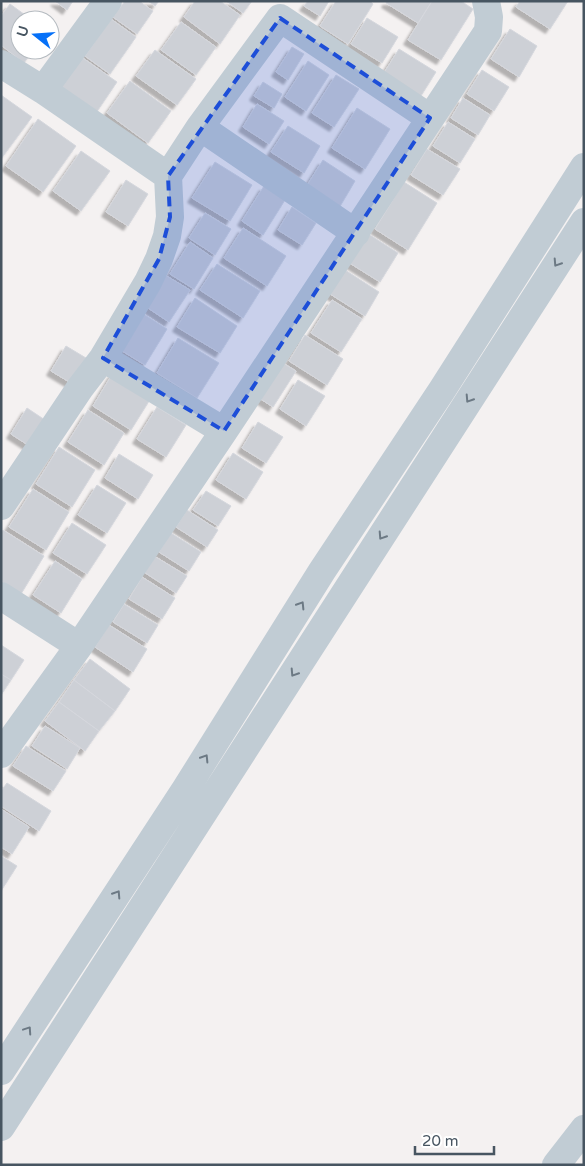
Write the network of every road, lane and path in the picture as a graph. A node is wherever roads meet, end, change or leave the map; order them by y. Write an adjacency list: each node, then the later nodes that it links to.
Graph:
1 (108, 1): 5 (street)
2 (486, 1): 6 (street)
3 (285, 10): 6 (street); 7 (street)
4 (1, 64): 5 (street)
5 (42, 90): 9 (street)
6 (430, 118): 11 (street)
7 (200, 127): 9 (street); 11 (street)
8 (584, 166): 18 (street, one-way to 8)
9 (168, 176): 12 (street)
10 (584, 222): 19 (street, one-way to 19)
11 (356, 233): 13 (street)
12 (103, 358): 13 (street); 14 (street)
13 (224, 431): 16 (street)
14 (1, 506)
15 (1, 596): 16 (street)
16 (79, 646): 17 (street)
17 (1, 754)
18 (1, 1071)
19 (1, 1127)
20 (584, 1129): 21 (street)
21 (556, 1165)

